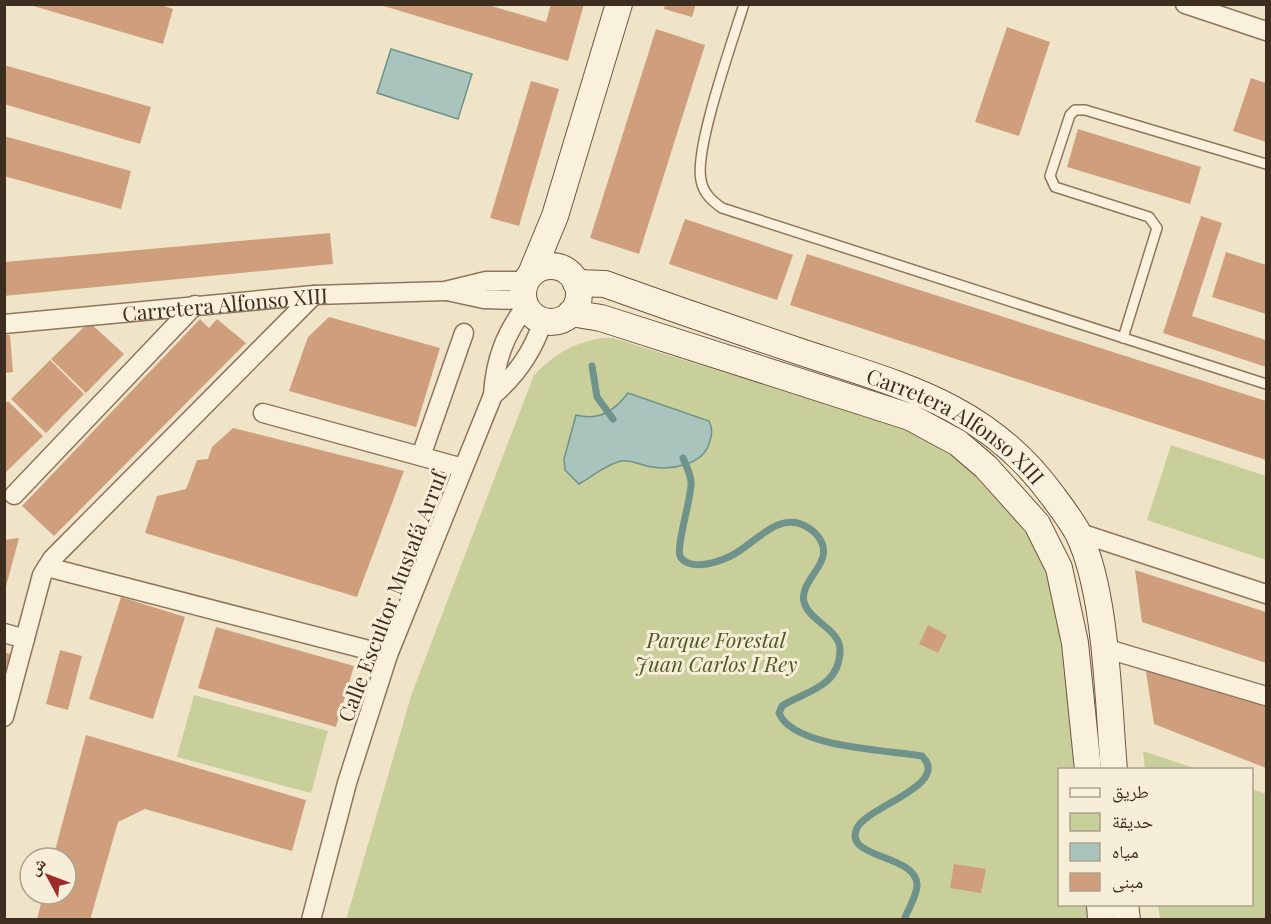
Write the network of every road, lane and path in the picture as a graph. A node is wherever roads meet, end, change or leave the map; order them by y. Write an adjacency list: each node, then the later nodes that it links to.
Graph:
1 (619, 4): 6 (main road)
2 (744, 4): 15 (lane)
3 (1185, 4): 4 (street)
4 (1266, 31)
5 (1266, 164): 15 (lane)
6 (555, 216): 7 (main road); 10 (main road)
7 (556, 266): 8 (main road); 10 (main road)
8 (576, 283): 12 (main road); 22 (main road, Carretera Alfonso XIII)
9 (314, 295): 10 (street, Carretera Alfonso XIII); 11 (street, Carretera Alfonso XIII); 23 (street)
10 (530, 296): 12 (main road); 17 (street, Calle Escultor Mustafá Arruf); 17 (street, Calle Escultor Mustafá Arruf)
11 (195, 305): 13 (street, Carretera Alfonso XIII); 21 (street)
12 (571, 313): 31 (main road, Carretera Alfonso XIII)
13 (4, 324)
14 (464, 333): 19 (street)
15 (1123, 338): 16 (lane)
16 (1266, 384)
17 (493, 395): 20 (street, Calle Escultor Mustafá Arruf)
18 (263, 413): 19 (street)
19 (421, 456): 20 (street)
20 (463, 468): 28 (street, Calle Escultor Mustafá Arruf)
21 (14, 495)
22 (1077, 532): 24 (street); 27 (main road, Carretera Alfonso XIII)
23 (46, 567): 26 (street); 28 (street)
24 (1266, 594)
25 (4, 633): 26 (street)
26 (26, 639): 30 (street)
27 (1104, 648): 29 (street); 32 (main road, Carretera Alfonso XIII)
28 (388, 655): 33 (street, Calle Escultor Mustafá Arruf)
29 (1266, 696)
30 (4, 717)
31 (1088, 768)
32 (1114, 768)
33 (311, 920)

